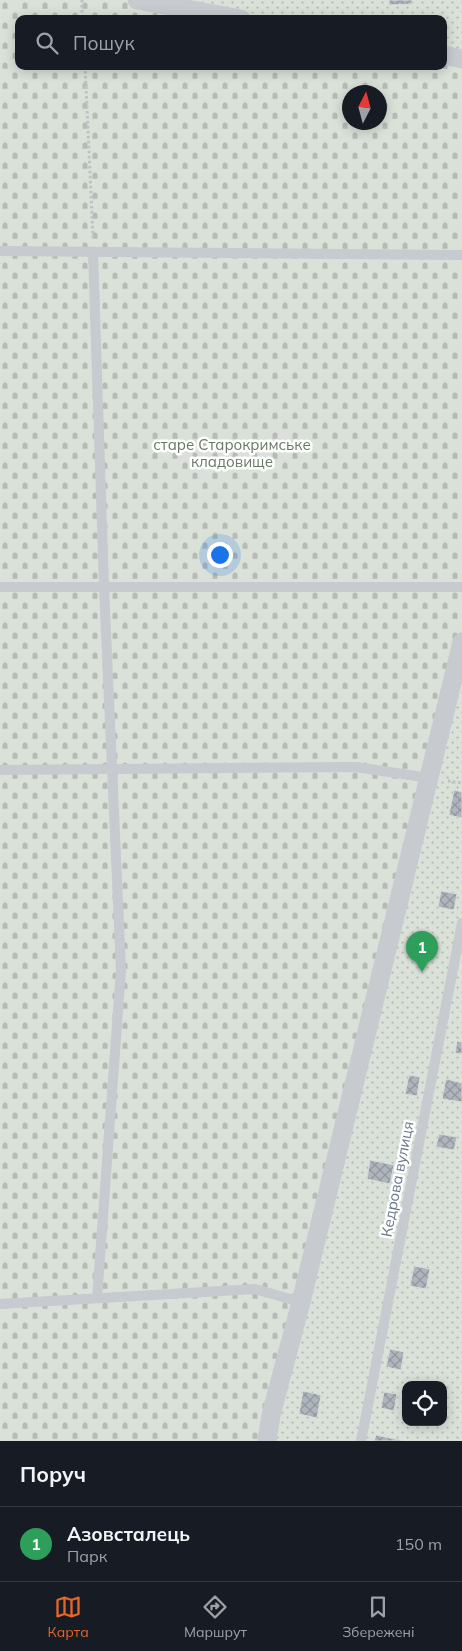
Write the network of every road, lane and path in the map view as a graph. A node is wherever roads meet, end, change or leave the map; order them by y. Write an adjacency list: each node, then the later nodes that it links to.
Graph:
1 (82, 0): 3 (path)
2 (137, 0): 4 (street)
3 (82, 15)
4 (219, 15)
5 (447, 56): 6 (street)
6 (462, 59)
7 (85, 70): 9 (path)
8 (0, 252): 9 (lane)
9 (93, 252): 10 (lane); 12 (lane)
10 (462, 255)
11 (0, 586): 12 (lane)
12 (104, 587): 13 (lane); 15 (lane)
13 (462, 587)
14 (462, 642): 17 (street)
15 (112, 769): 16 (lane); 17 (lane); 19 (lane)
16 (0, 770)
17 (429, 778): 20 (street)
18 (462, 923): 23 (lane, Кедрова вулиця)
19 (97, 1298): 20 (lane); 21 (lane)
20 (301, 1302): 22 (street)
21 (0, 1304)
22 (267, 1441)
23 (361, 1441)

